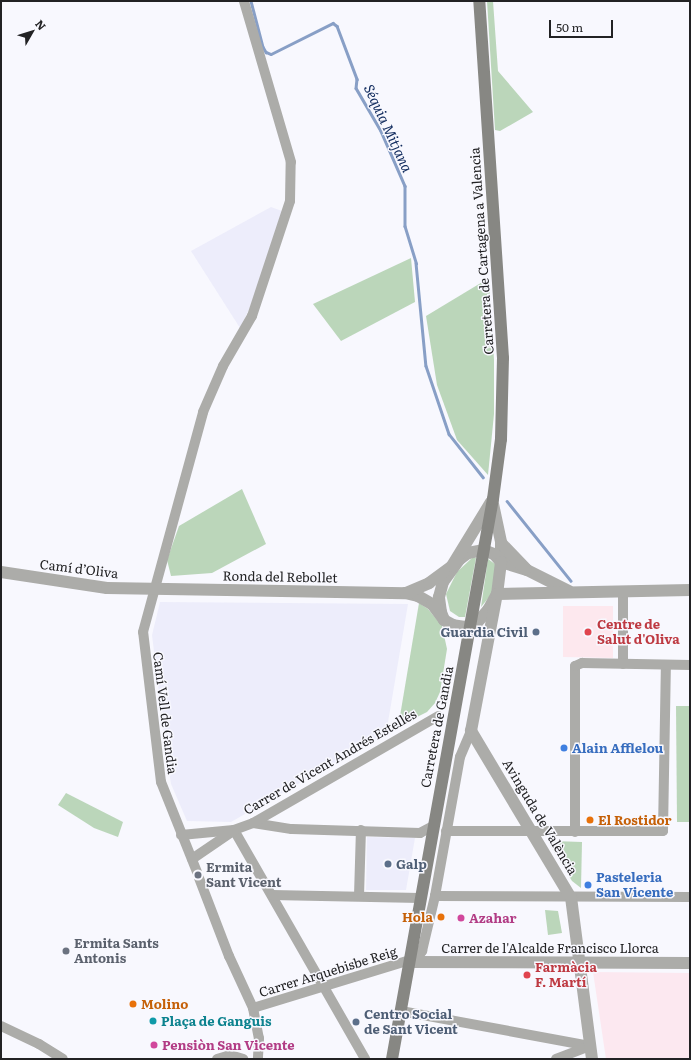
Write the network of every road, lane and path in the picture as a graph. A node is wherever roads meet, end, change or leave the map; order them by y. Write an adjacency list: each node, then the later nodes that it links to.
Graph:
1 (244, 1): 10 (street, Camí Vell de Gandia)
2 (480, 1): 3 (main road, Carretera de Cartagena a Valencia)
3 (493, 499): 4 (street); 5 (main road, Carretera de Gandia); 7 (street)
4 (501, 543): 6 (street); 8 (street)
5 (483, 550): 6 (street); 7 (street, Ronda del Rebollet); 17 (main road, Carretera de Gandia)
6 (501, 562): 8 (street); 15 (street)
7 (452, 566): 13 (street, Ronda del Rebollet); 16 (street)
8 (527, 570): 12 (street)
9 (1, 572): 10 (street, Camí d’Oliva)
10 (154, 590): 13 (street, Ronda del Rebollet); 30 (street, Camí Vell de Gandia)
11 (690, 590): 14 (street)
12 (580, 592): 14 (street); 15 (street)
13 (405, 593): 16 (street, Ronda del Rebollet)
14 (623, 593): 18 (street)
15 (497, 594): 17 (street); 22 (street)
16 (444, 620): 17 (street)
17 (470, 626): 24 (main road, Carretera de Gandia)
18 (623, 664): 19 (street); 29 (street)
19 (666, 665): 20 (street); 29 (street)
20 (690, 665)
21 (438, 716): 23 (street, Carrer de Vicent Andrés Estellés)
22 (471, 731): 27 (street, Carretera de Gandia); 28 (street, Avinguda de València)
23 (253, 823): 25 (street, Carrer de Vicent Andrés Estellés); 26 (street)
24 (433, 826): 26 (street); 36 (main road, Carretera de Gandia)
25 (234, 830): 30 (street, Carrer de Vicent Andrés Estellés); 31 (street, Carrer de Vicent Andrés Estellés); 32 (street)
26 (361, 830): 33 (street)
27 (446, 831): 28 (street); 34 (street, Carretera de Gandia)
28 (531, 832): 29 (street); 37 (street, Avinguda de València)
29 (575, 832)
30 (181, 835): 31 (street, Camí Vell de Gandia)
31 (192, 859): 42 (street, Camí Vell de Gandia)
32 (272, 895): 33 (street); 41 (street)
33 (359, 896): 36 (street)
34 (435, 896): 37 (street); 38 (street, Carretera de Gandia)
35 (690, 897): 37 (street)
36 (420, 898): 38 (main road, Carretera de Gandia)
37 (571, 898): 39 (street, Avinguda de València)
38 (416, 960): 39 (street, Carrer de l'Alcalde Francisco Llorca); 41 (street, Carrer Arquebisbe Reig); 43 (main road, Carretera de Gandia)
39 (580, 963): 40 (street, Carrer de l'Alcalde Francisco Llorca); 46 (street, Avinguda de València)
40 (690, 963)
41 (324, 987): 42 (street, Carrer Arquebisbe Reig); 52 (street)
42 (253, 1008): 51 (street, Camí Vell de Gandia)
43 (401, 1011): 45 (street); 53 (main road, Carretera de Gandia)
44 (1, 1026): 48 (street)
45 (560, 1040): 46 (street); 47 (street)
46 (590, 1046): 47 (street); 54 (street, Avinguda de València)
47 (558, 1058)
48 (63, 1059)
49 (217, 1059): 50 (street)
50 (243, 1059)
51 (258, 1059)
52 (365, 1059)
53 (392, 1059)
54 (592, 1059)

